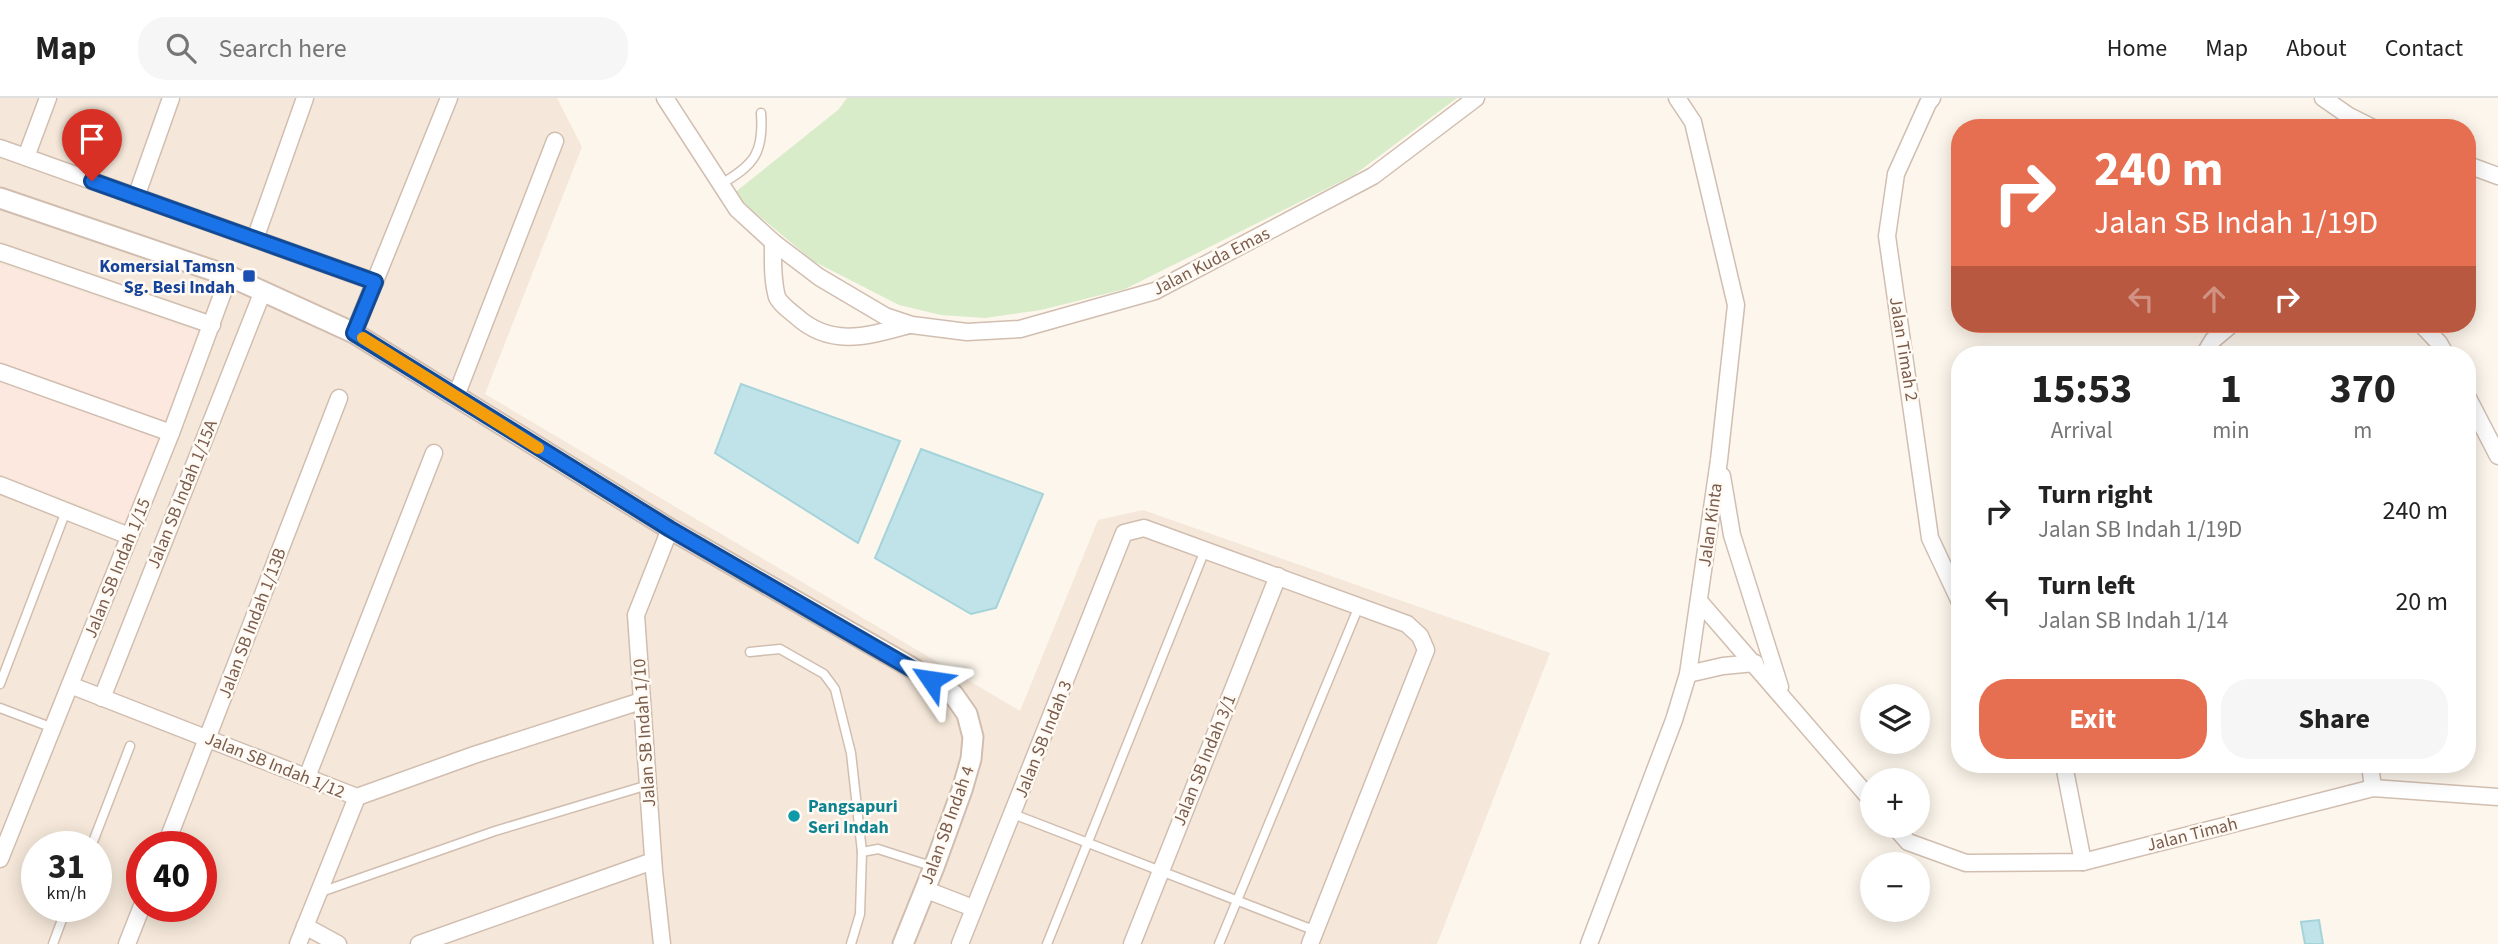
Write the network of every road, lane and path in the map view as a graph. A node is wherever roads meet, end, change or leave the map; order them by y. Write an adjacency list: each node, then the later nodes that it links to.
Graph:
1 (48, 98): 14 (street)
2 (172, 98): 18 (street)
3 (305, 98): 20 (street)
4 (449, 98): 24 (street)
5 (665, 98): 17 (street, Jalan Kuda Emas)
6 (1476, 98): 27 (street, Jalan Kuda Emas)
7 (1677, 98): 38 (street, Jalan Kinta)
8 (1932, 98): 45 (street, Jalan Timah 2)
9 (2323, 98): 11 (street)
10 (761, 113): 17 (lane)
11 (2355, 119)
12 (555, 141): 32 (street)
13 (0, 148): 14 (street)
14 (26, 157): 18 (street)
15 (2476, 168): 16 (street)
16 (2498, 176)
17 (721, 184): 21 (street, Jalan Kuda Emas)
18 (136, 197): 20 (street)
19 (0, 198): 23 (street, Jalan SB Indah 4)
20 (255, 239): 24 (street)
21 (773, 242): 27 (street, Jalan Kuda Emas); 27 (street, Jalan Kuda Emas)
22 (0, 252): 26 (street)
23 (229, 276): 25 (street, Jalan SB Indah 4); 26 (street, Jalan SB Indah 1/15)
24 (375, 282): 28 (street)
25 (263, 291): 28 (street, Jalan SB Indah 4); 54 (street, Jalan SB Indah 1/15A)
26 (212, 324): 35 (street, Jalan SB Indah 1/15)
27 (912, 325)
28 (354, 333): 32 (street, Jalan SB Indah 4)
29 (2221, 333): 30 (street)
30 (2209, 346)
31 (0, 372): 35 (street)
32 (456, 396): 41 (street, Jalan SB Indah 4)
33 (339, 398): 58 (street, Jalan SB Indah 1/13B)
34 (2476, 413): 37 (street)
35 (171, 433): 42 (street, Jalan SB Indah 1/15)
36 (433, 453): 62 (street)
37 (2498, 456)
38 (1719, 460): 46 (street, Jalan Kinta); 53 (street)
39 (0, 485): 40 (street)
40 (66, 511): 42 (street); 51 (lane)
41 (670, 529): 55 (street, Jalan SB Indah 1/10); 77 (street, Jalan SB Indah 4)
42 (129, 536): 52 (street, Jalan SB Indah 1/15)
43 (1205, 550): 44 (street); 68 (street, Jalan SB Indah 3); 72 (lane)
44 (1278, 576): 47 (street); 78 (street, Jalan SB Indah 3/1)
45 (1951, 582)
46 (1699, 601): 49 (street); 50 (street, Jalan Kinta)
47 (1359, 606): 81 (lane); 86 (street)
48 (750, 652): 73 (lane)
49 (1755, 663): 50 (street); 53 (street)
50 (1688, 674): 99 (street, Jalan Kinta)
51 (0, 684)
52 (70, 685): 54 (street, Jalan SB Indah 1/12); 57 (street, Jalan SB Indah 1/15)
53 (1784, 696): 64 (street)
54 (102, 698): 58 (street, Jalan SB Indah 1/12)
55 (641, 701): 63 (street, Jalan SB Indah 1/10); 66 (street, Jalan SB Indah 1/12)
56 (0, 708): 57 (lane)
57 (53, 728): 74 (street, Jalan SB Indah 1/15)
58 (208, 738): 62 (street, Jalan SB Indah 1/12); 70 (street, Jalan SB Indah 1/13B)
59 (130, 746): 69 (lane)
60 (2066, 773): 76 (street)
61 (2371, 773): 65 (street)
62 (307, 777): 66 (street, Jalan SB Indah 1/12)
63 (648, 785): 75 (street, Jalan SB Indah 1/10); 80 (lane)
64 (1860, 787)
65 (2373, 788): 67 (street, Jalan Timah); 76 (street, Jalan Timah)
66 (357, 797): 80 (street)
67 (2498, 797)
68 (1013, 814): 72 (lane); 82 (street, Jalan SB Indah 3)
69 (97, 831)
70 (171, 831)
71 (1904, 838): 76 (street, Jalan Timah)
72 (1087, 842): 78 (lane); 96 (lane)
73 (862, 852): 77 (lane); 93 (lane)
74 (0, 859)
75 (653, 861): 91 (street); 92 (street, Jalan SB Indah 1/10)
76 (2083, 862)
77 (934, 867): 79 (street, Jalan SB Indah 4)
78 (1161, 870): 81 (lane); 97 (street, Jalan SB Indah 3/1)
79 (924, 889): 82 (street); 94 (street, Jalan SB Indah 4)
80 (318, 893): 85 (street)
81 (1236, 899): 86 (lane); 98 (lane)
82 (973, 908): 95 (street, Jalan SB Indah 3)
83 (61, 922): 87 (lane)
84 (136, 922): 88 (street)
85 (305, 926): 89 (street); 90 (street)
86 (1313, 937)
87 (53, 944)
88 (127, 944)
89 (298, 944)
90 (338, 944)
91 (419, 944)
92 (662, 944)
93 (851, 944)
94 (903, 944)
95 (960, 944)
96 (1047, 944)
97 (1132, 944)
98 (1219, 944)
99 (1588, 944)

